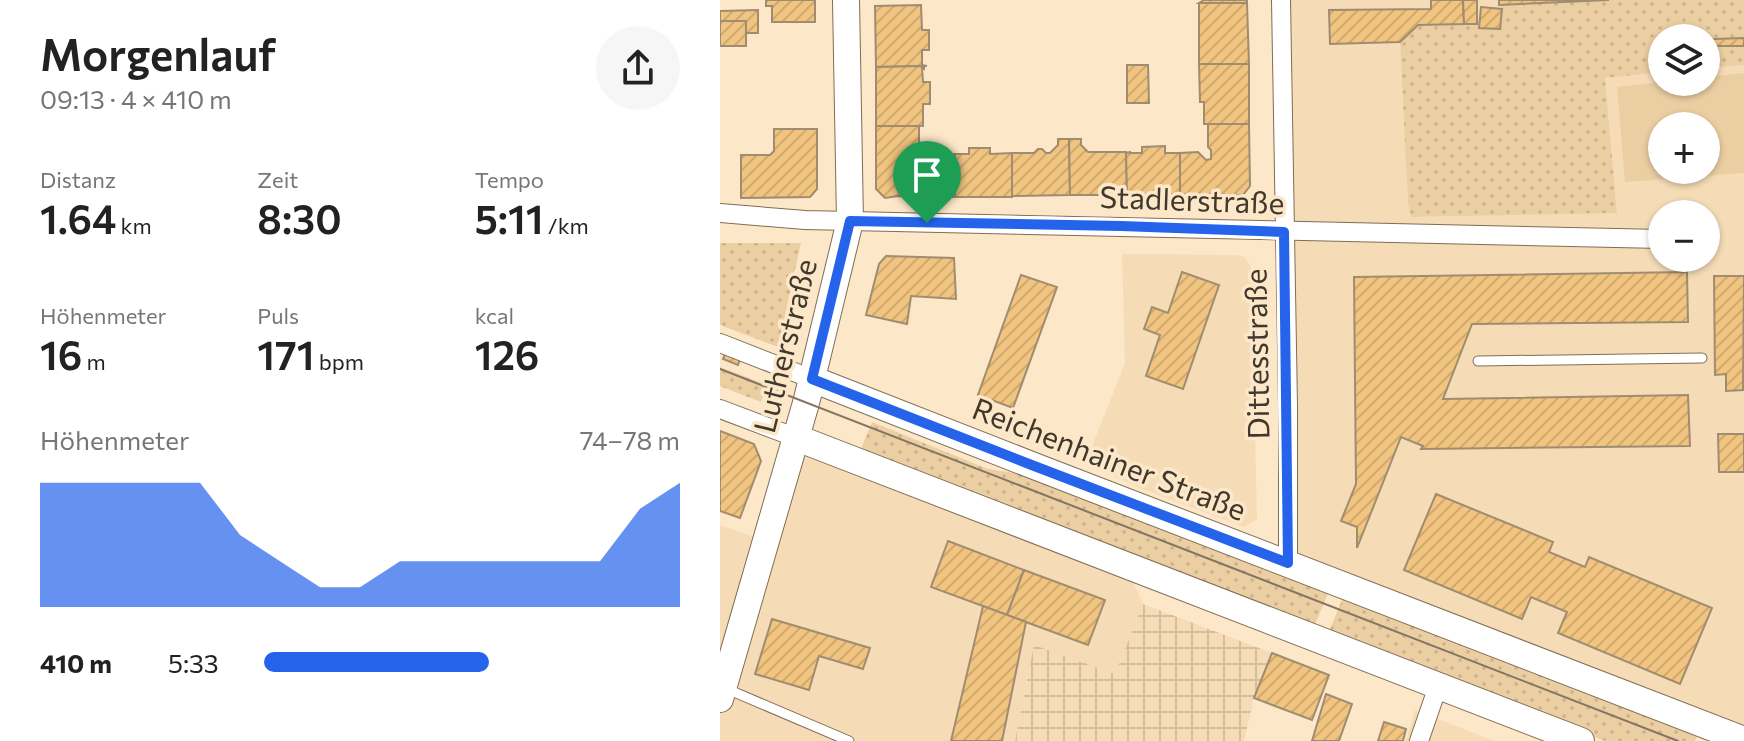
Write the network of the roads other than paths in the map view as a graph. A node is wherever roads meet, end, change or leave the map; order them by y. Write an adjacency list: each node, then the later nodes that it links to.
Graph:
1 (846, 0): 4 (street, Lutherstraße)
2 (1281, 0): 5 (street, Dittesstraße)
3 (720, 213): 4 (street, Stadlerstraße)
4 (850, 221): 5 (street, Stadlerstraße); 10 (street, Lutherstraße)
5 (1284, 232): 6 (street, Stadlerstraße); 13 (street, Dittesstraße)
6 (1648, 239)
7 (720, 343): 10 (street, Reichenhainer Straße)
8 (1702, 358): 9 (lane)
9 (1478, 361)
10 (812, 379): 12 (street, Lutherstraße); 13 (street, Reichenhainer Straße)
11 (720, 409): 12 (street)
12 (797, 438): 14 (street); 15 (street, Lutherstraße)
13 (1288, 563): 16 (street, Reichenhainer Straße)
14 (1438, 686): 18 (street); 19 (street)
15 (722, 693): 17 (lane)
16 (1744, 740)
17 (849, 741)
18 (1419, 741)
19 (1581, 741)

